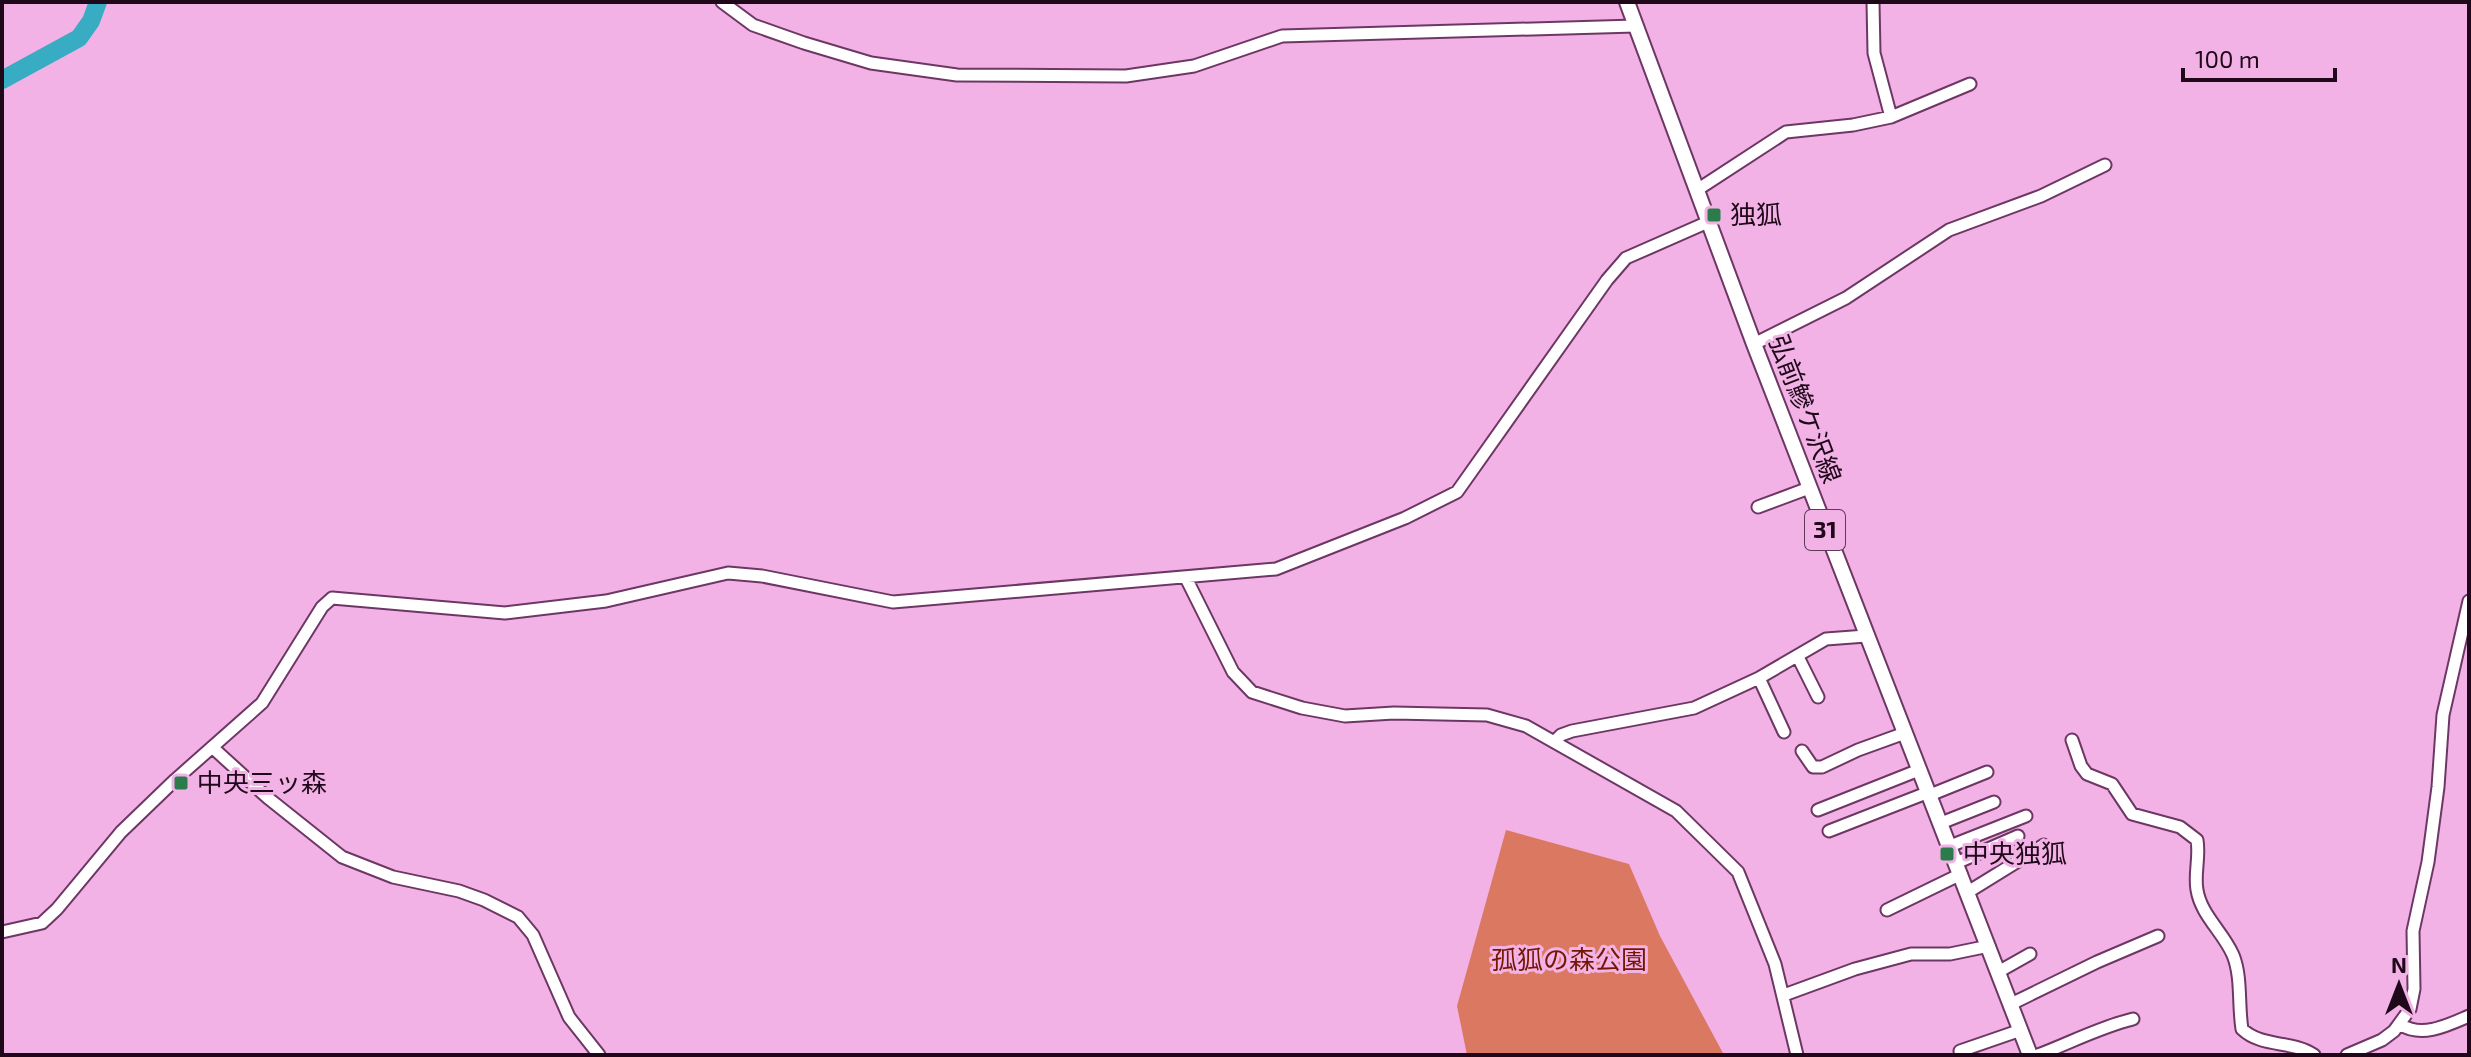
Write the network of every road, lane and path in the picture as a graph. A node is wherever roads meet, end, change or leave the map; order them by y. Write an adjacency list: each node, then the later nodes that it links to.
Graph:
1 (722, 2): 4 (street)
2 (1627, 2): 4 (main road, 弘前鰺ケ沢線 / 31)
3 (1873, 2): 6 (street)
4 (1635, 26): 8 (main road, 弘前鰺ケ沢線 / 31)
5 (1970, 84): 6 (street)
6 (1891, 117): 8 (street)
7 (2105, 165): 10 (street)
8 (1697, 190): 9 (main road, 弘前鰺ケ沢線 / 31)
9 (1708, 222): 10 (main road, 弘前鰺ケ沢線 / 31); 13 (street)
10 (1754, 344): 11 (main road, 弘前鰺ケ沢線 / 31)
11 (1809, 488): 12 (street); 15 (main road, 弘前鰺ケ沢線 / 31)
12 (1758, 507)
13 (1186, 578): 22 (street); 23 (street)
14 (2469, 601): 48 (street)
15 (1866, 636): 16 (street); 20 (main road, 弘前鰺ケ沢線 / 31)
16 (1798, 657): 17 (street); 18 (street)
17 (1759, 678): 19 (street); 22 (street)
18 (1818, 697)
19 (1784, 732)
20 (1905, 733): 24 (street); 25 (main road, 弘前鰺ケ沢線 / 31)
21 (2072, 740): 55 (street)
22 (1555, 741): 44 (street)
23 (212, 747): 39 (street); 51 (street)
24 (1802, 751)
25 (1919, 770): 27 (main road, 弘前鰺ケ沢線 / 31); 29 (street)
26 (1987, 772): 27 (street)
27 (1929, 793): 31 (main road, 弘前鰺ケ沢線 / 31); 32 (street)
28 (1994, 802): 31 (street)
29 (1818, 810)
30 (2026, 816): 35 (street)
31 (1941, 823): 35 (main road, 弘前鰺ケ沢線 / 31)
32 (1829, 831)
33 (2018, 836): 36 (street)
34 (2044, 845): 37 (street)
35 (1950, 846): 36 (main road, 弘前鰺ケ沢線 / 31)
36 (1958, 868): 37 (main road, 弘前鰺ケ沢線 / 31); 38 (street)
37 (1968, 892): 41 (main road, 弘前鰺ケ沢線 / 31)
38 (1887, 910)
39 (2, 932)
40 (2158, 936): 45 (street)
41 (1989, 946): 43 (main road, 弘前鰺ケ沢線 / 31); 44 (street)
42 (2030, 954): 43 (street)
43 (1998, 972): 45 (main road, 弘前鰺ケ沢線 / 31)
44 (1784, 995): 52 (street)
45 (2011, 1004): 49 (main road, 弘前鰺ケ沢線 / 31)
46 (2469, 1016): 48 (street)
47 (2133, 1019): 54 (street)
48 (2401, 1025): 56 (street)
49 (2021, 1030): 50 (street); 53 (main road, 弘前鰺ケ沢線 / 31)
50 (1960, 1051)
51 (599, 1055)
52 (1797, 1055)
53 (2030, 1055)
54 (2038, 1055)
55 (2314, 1055)
56 (2347, 1055)

